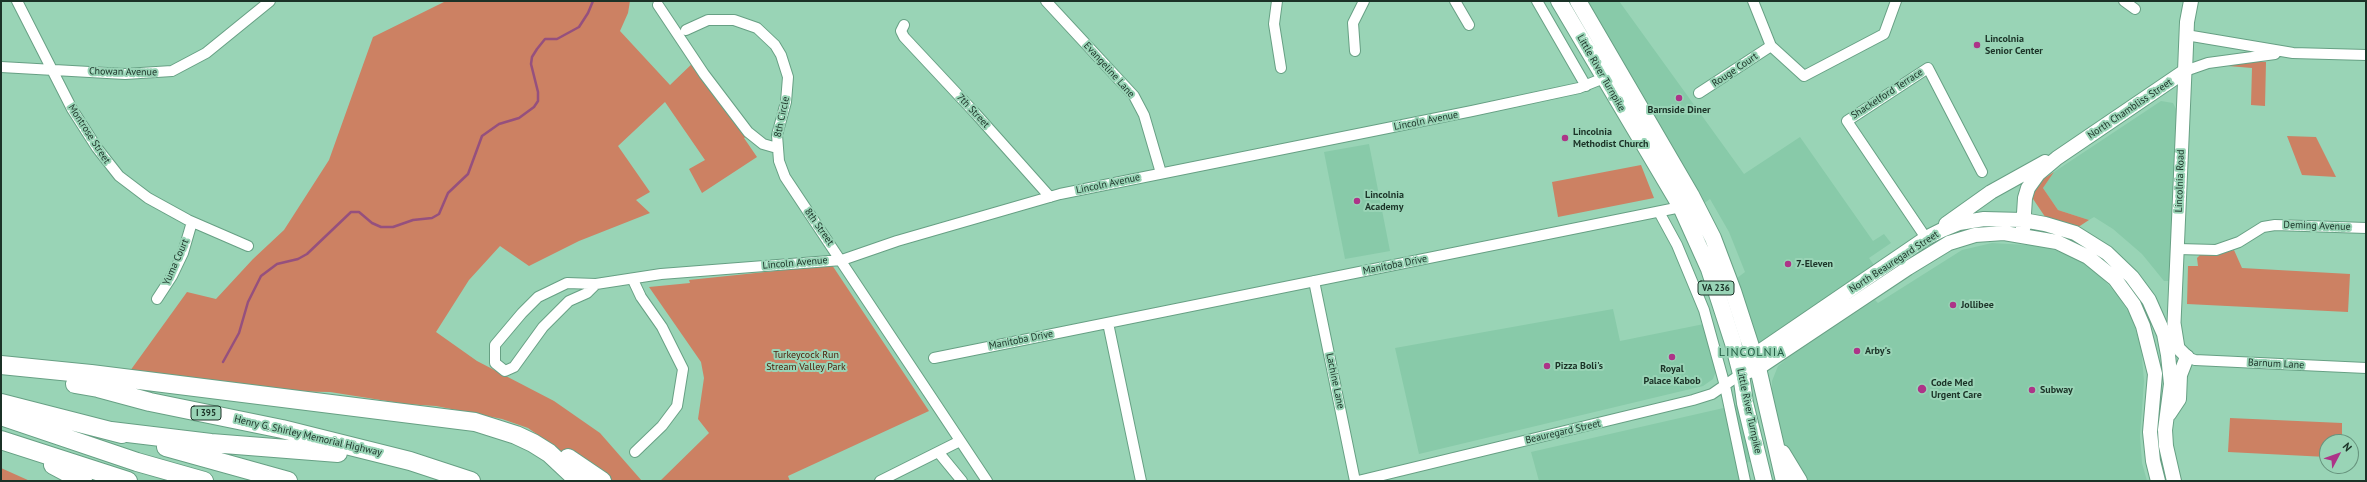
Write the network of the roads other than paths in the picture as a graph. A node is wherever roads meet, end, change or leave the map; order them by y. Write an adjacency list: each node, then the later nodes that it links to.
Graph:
1 (17, 1): 26 (street, Montrose Street)
2 (270, 1): 26 (street, Chowan Avenue)
3 (1046, 1): 35 (street, Evangeline Lane)
4 (1277, 1): 25 (street)
5 (1364, 1): 21 (street)
6 (1455, 1): 17 (street)
7 (1537, 1): 30 (street)
8 (1559, 1): 29 (main road, Little River Turnpike / VA 236)
9 (1578, 1): 27 (main road, Little River Turnpike / VA 236)
10 (1753, 1): 20 (street)
11 (1896, 1): 20 (street)
12 (2124, 1): 15 (street)
13 (2191, 1): 19 (main road, Lincolnia Road)
14 (658, 5): 32 (street)
15 (2135, 9)
16 (904, 25): 36 (street, 7th Street)
17 (1468, 25)
18 (686, 30): 32 (street, 8th Circle)
19 (2186, 35): 22 (street, North Chambliss Street); 28 (main road, Lincolnia Road)
20 (1771, 46): 31 (street, Rouge Court)
21 (1355, 51)
22 (2293, 53): 23 (street, North Chambliss Street); 28 (street, North Chambliss Street)
23 (2366, 55)
24 (1, 67): 26 (street, Chowan Avenue)
25 (1281, 68)
26 (53, 70): 40 (street, Montrose Street)
27 (1619, 70): 29 (street, Lincoln Avenue); 54 (main road, Little River Turnpike / VA 236)
28 (2185, 71): 33 (main road, North Chambliss Street); 45 (street, Lincolnia Road)
29 (1603, 79): 30 (street, Lincoln Avenue); 37 (main road, Little River Turnpike / VA 236)
30 (1586, 86): 35 (street, Lincoln Avenue)
31 (1699, 94)
32 (777, 148): 46 (street, 8th Street)
33 (2057, 158): 39 (main road, North Chambliss Street); 43 (main road)
34 (1982, 172): 43 (street, Shackelford Terrace)
35 (1161, 173): 36 (street, Lincoln Avenue)
36 (1050, 197): 46 (street, Lincoln Avenue)
37 (1681, 207): 38 (street, Manitoba Drive); 58 (main road, Little River Turnpike / VA 236)
38 (1659, 212): 48 (street, Manitoba Drive); 59 (street)
39 (2024, 220): 42 (main road, North Chambliss Street); 43 (main road, North Beauregard Street); 62 (main road, North Beauregard Street)
40 (192, 222): 44 (street, Montrose Street); 50 (street, Yuma Court)
41 (2366, 228): 45 (street, Deming Avenue)
42 (2023, 235): 54 (main road, North Beauregard Street); 87 (main road, North Beauregard Street)
43 (1926, 238): 54 (main road, North Beauregard Street)
44 (248, 246)
45 (2178, 248): 52 (street, Lincolnia Road)
46 (842, 260): 47 (street, Lincoln Avenue); 67 (street, 8th Street)
47 (632, 280): 49 (street, Lincoln Avenue); 68 (street)
48 (1314, 281): 51 (street, Manitoba Drive); 82 (street, Lachine Lane)
49 (596, 284): 49 (street, Lincoln Avenue)
50 (157, 299)
51 (1108, 323): 53 (street, Manitoba Drive); 81 (street)
52 (2187, 357): 56 (street, Barnum Lane); 62 (main road)
53 (934, 358)
54 (1756, 362): 58 (main road, Beauregard Street); 65 (main road, Little River Turnpike / VA 236)
55 (1, 366): 63 (highway)
56 (2366, 368)
57 (1, 370): 70 (highway, Henry G. Shirley Memorial Highway / I 395)
58 (1741, 374): 59 (street, Beauregard Street); 84 (main road, Little River Turnpike / VA 236)
59 (1725, 386): 82 (street, Beauregard Street); 83 (street)
60 (1, 403): 64 (highway)
61 (1, 416): 71 (highway)
62 (2168, 416): 88 (main road, North Beauregard Street)
63 (499, 429): 76 (highway); 77 (highway)
64 (111, 431): 70 (highway); 74 (highway)
65 (1774, 438): 85 (main road, Little River Turnpike / VA 236); 86 (main road)
66 (1, 441): 72 (highway); 73 (highway)
67 (960, 441): 69 (street); 80 (street, 8th Street)
68 (634, 452)
69 (939, 453): 78 (street); 79 (street)
70 (410, 461): 75 (highway, Henry G. Shirley Memorial Highway / I 395)
71 (196, 479)
72 (83, 481)
73 (128, 481)
74 (288, 481)
75 (471, 481)
76 (579, 481)
77 (602, 481)
78 (880, 481)
79 (962, 481)
80 (987, 481)
81 (1141, 481)
82 (1357, 481)
83 (1745, 481)
84 (1764, 481)
85 (1784, 481)
86 (1799, 481)
87 (2158, 481)
88 (2174, 481)

